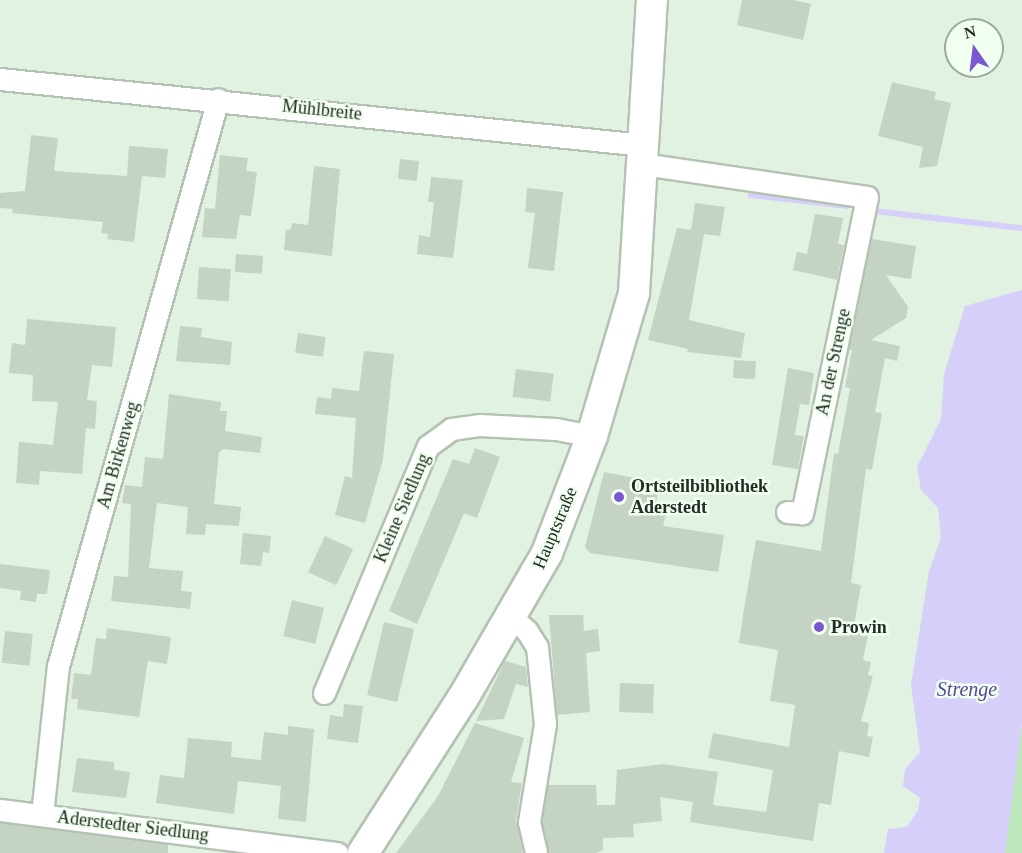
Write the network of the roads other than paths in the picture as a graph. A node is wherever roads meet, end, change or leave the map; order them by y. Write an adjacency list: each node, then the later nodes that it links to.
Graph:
1 (652, 0): 4 (main road, Hauptstraße)
2 (0, 79): 3 (street, Mühlbreite)
3 (218, 99): 4 (street, Mühlbreite); 10 (street, Am Birkenweg)
4 (643, 155): 5 (main road, Hauptstraße); 6 (street, An der Strenge)
5 (592, 435): 7 (main road, Hauptstraße); 8 (street, Kleine Siedlung)
6 (787, 512)
7 (511, 617): 12 (main road, Hauptstraße); 13 (street)
8 (324, 693)
9 (0, 810): 10 (street, Aderstedter Siedlung)
10 (42, 815): 11 (street, Aderstedter Siedlung)
11 (337, 853)
12 (363, 853)
13 (536, 853)

